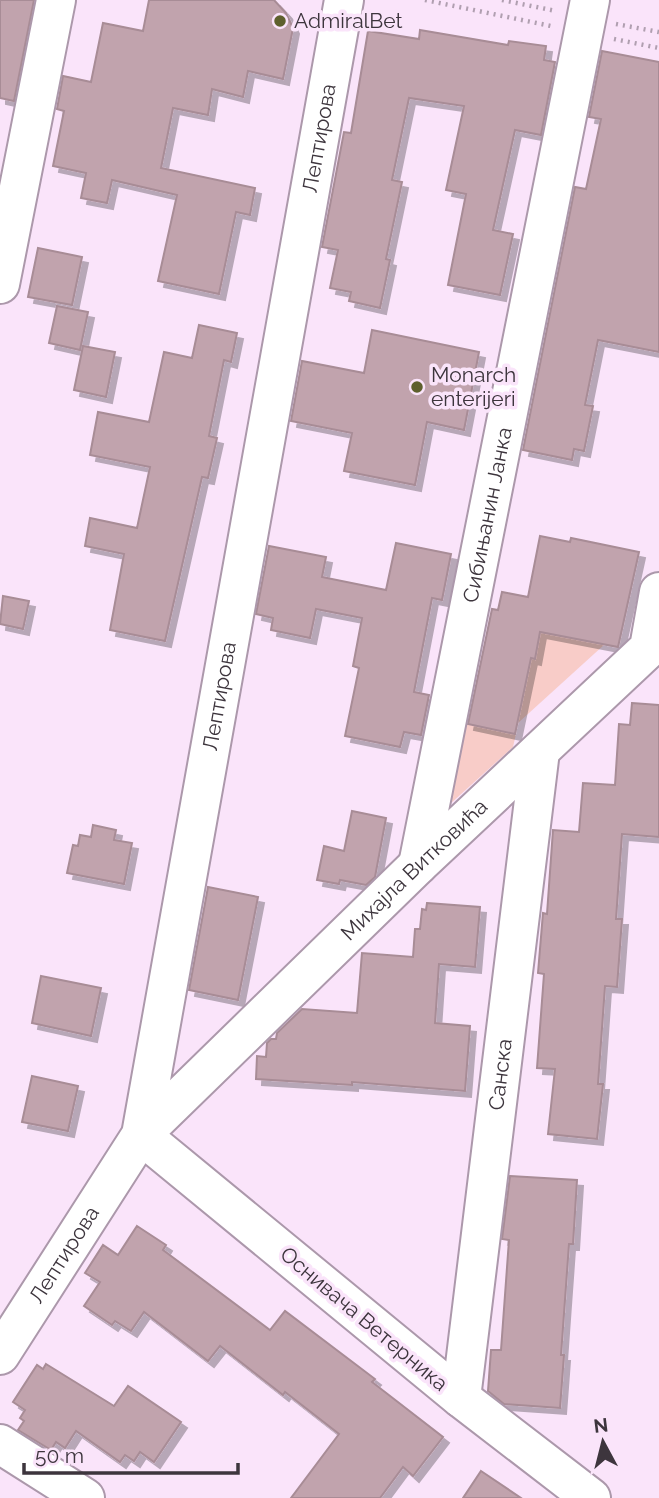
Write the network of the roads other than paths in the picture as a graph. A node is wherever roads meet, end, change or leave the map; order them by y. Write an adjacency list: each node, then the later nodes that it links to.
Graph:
1 (56, 0): 4 (street)
2 (344, 0): 9 (street, Лептирова)
3 (587, 16): 8 (street, Сибињанин Јанка)
4 (0, 284)
5 (659, 592): 6 (street, Михајла Витковића)
6 (654, 650): 7 (street, Михајла Витковића)
7 (540, 751): 8 (street, Михајла Витковића); 11 (street, Санска)
8 (418, 865): 9 (street, Михајла Витковића)
9 (141, 1135): 10 (street, Лептирова); 11 (street, Оснивача Ветерника)
10 (0, 1355)
11 (461, 1398): 14 (street, Оснивача Ветерника)
12 (0, 1444): 13 (street)
13 (85, 1498)
14 (591, 1498)

